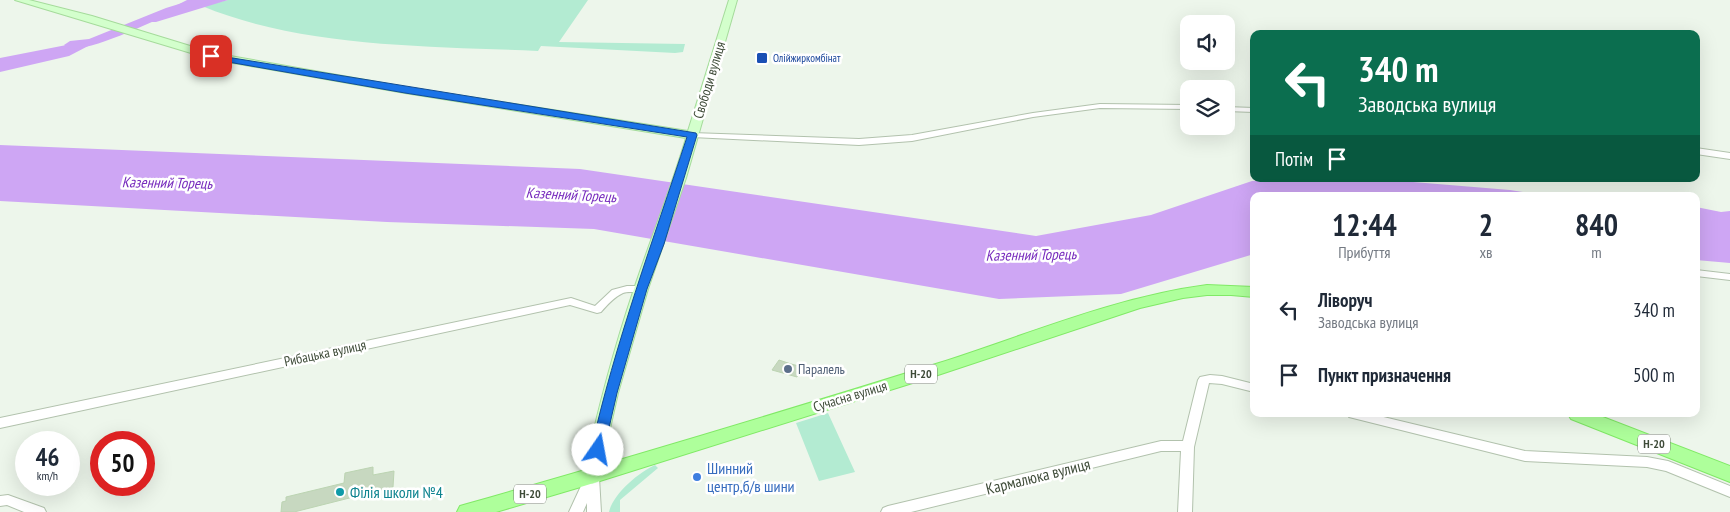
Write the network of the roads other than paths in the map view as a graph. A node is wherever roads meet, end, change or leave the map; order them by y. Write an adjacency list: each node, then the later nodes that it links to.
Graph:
1 (19, 0): 6 (street)
2 (733, 0): 6 (street, Свободи вулиця)
3 (1180, 107): 6 (street)
4 (1235, 109): 5 (street)
5 (1250, 110)
6 (692, 135): 11 (street, Свободи вулиця)
7 (1700, 152): 8 (street)
8 (1730, 156)
9 (1700, 273): 10 (street)
10 (1730, 277)
11 (642, 289): 16 (street, Рибацька вулиця); 19 (street, Свободи вулиця)
12 (1250, 292): 19 (main road, Сучасна вулиця / Н-20)
13 (1250, 387): 17 (street)
14 (1365, 417): 20 (street)
15 (1585, 417): 18 (main road, Н-20)
16 (0, 423)
17 (1188, 447): 26 (street, Кармалюка вулиця); 27 (street)
18 (1730, 474)
19 (592, 477): 23 (main road, Н-20); 24 (street); 25 (street)
20 (1730, 492)
21 (0, 502): 22 (street)
22 (38, 512)
23 (467, 512)
24 (576, 512)
25 (594, 512)
26 (888, 512)
27 (1185, 512)

